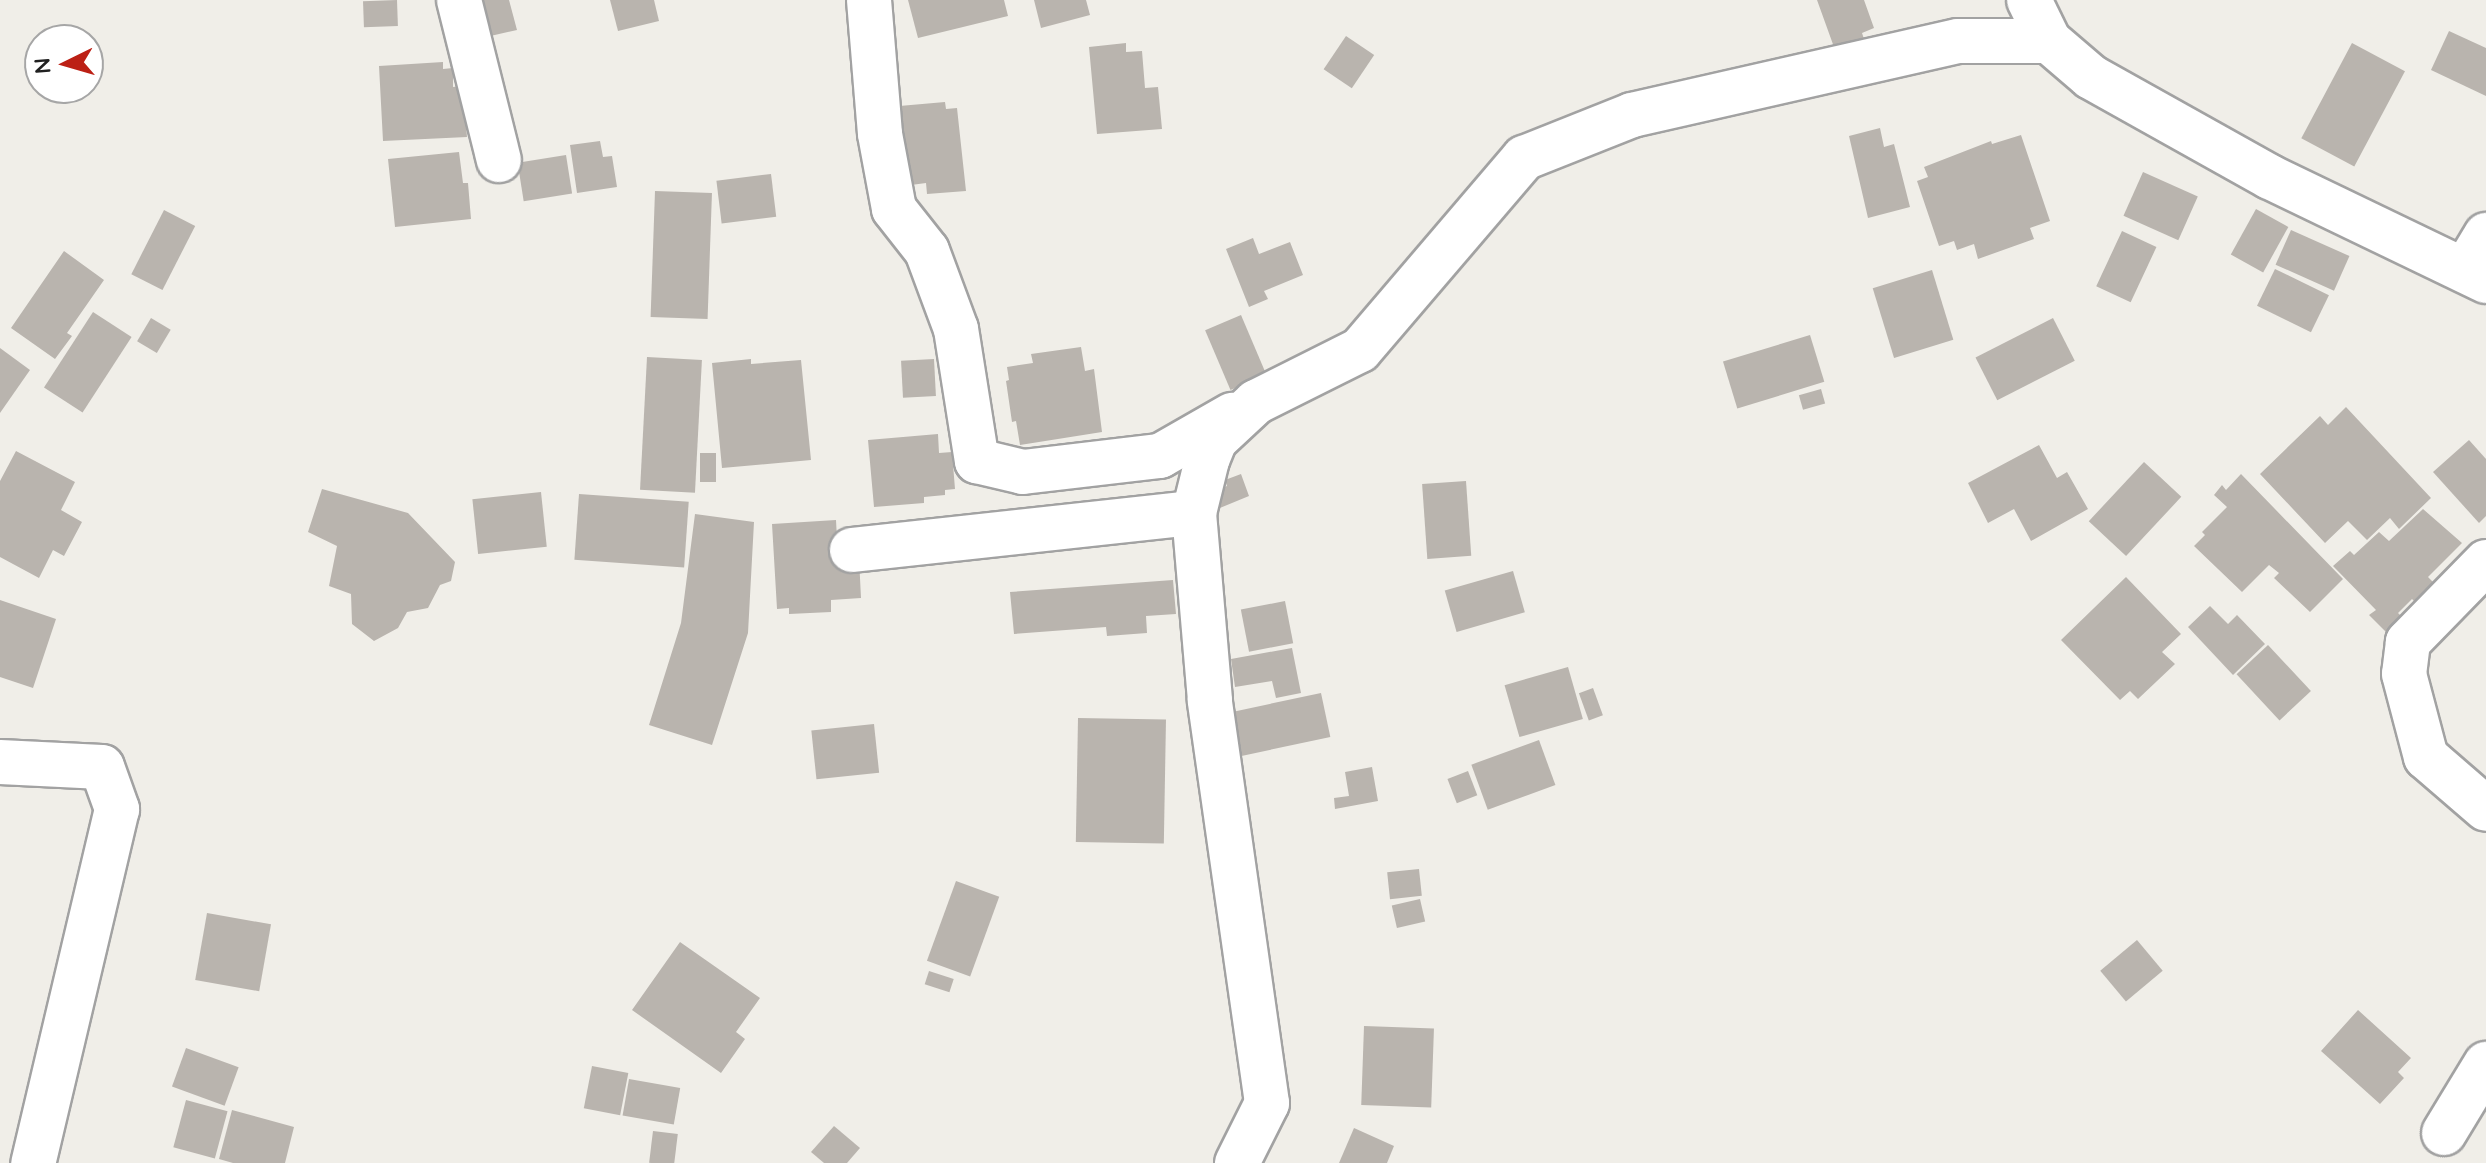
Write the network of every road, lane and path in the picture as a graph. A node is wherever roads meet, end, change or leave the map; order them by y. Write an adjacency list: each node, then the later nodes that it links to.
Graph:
1 (459, 0): 5 (street)
2 (869, 0): 7 (street)
3 (2029, 0): 4 (street)
4 (2049, 41): 6 (street); 7 (street)
5 (499, 160)
6 (2479, 262)
7 (1256, 402): 8 (street)
8 (1194, 513): 9 (street); 16 (street)
9 (852, 550)
10 (2486, 562): 12 (street)
11 (0, 762): 15 (street)
12 (2486, 809)
13 (2486, 1064): 14 (street)
14 (2444, 1133)
15 (33, 1163)
16 (1237, 1163)

